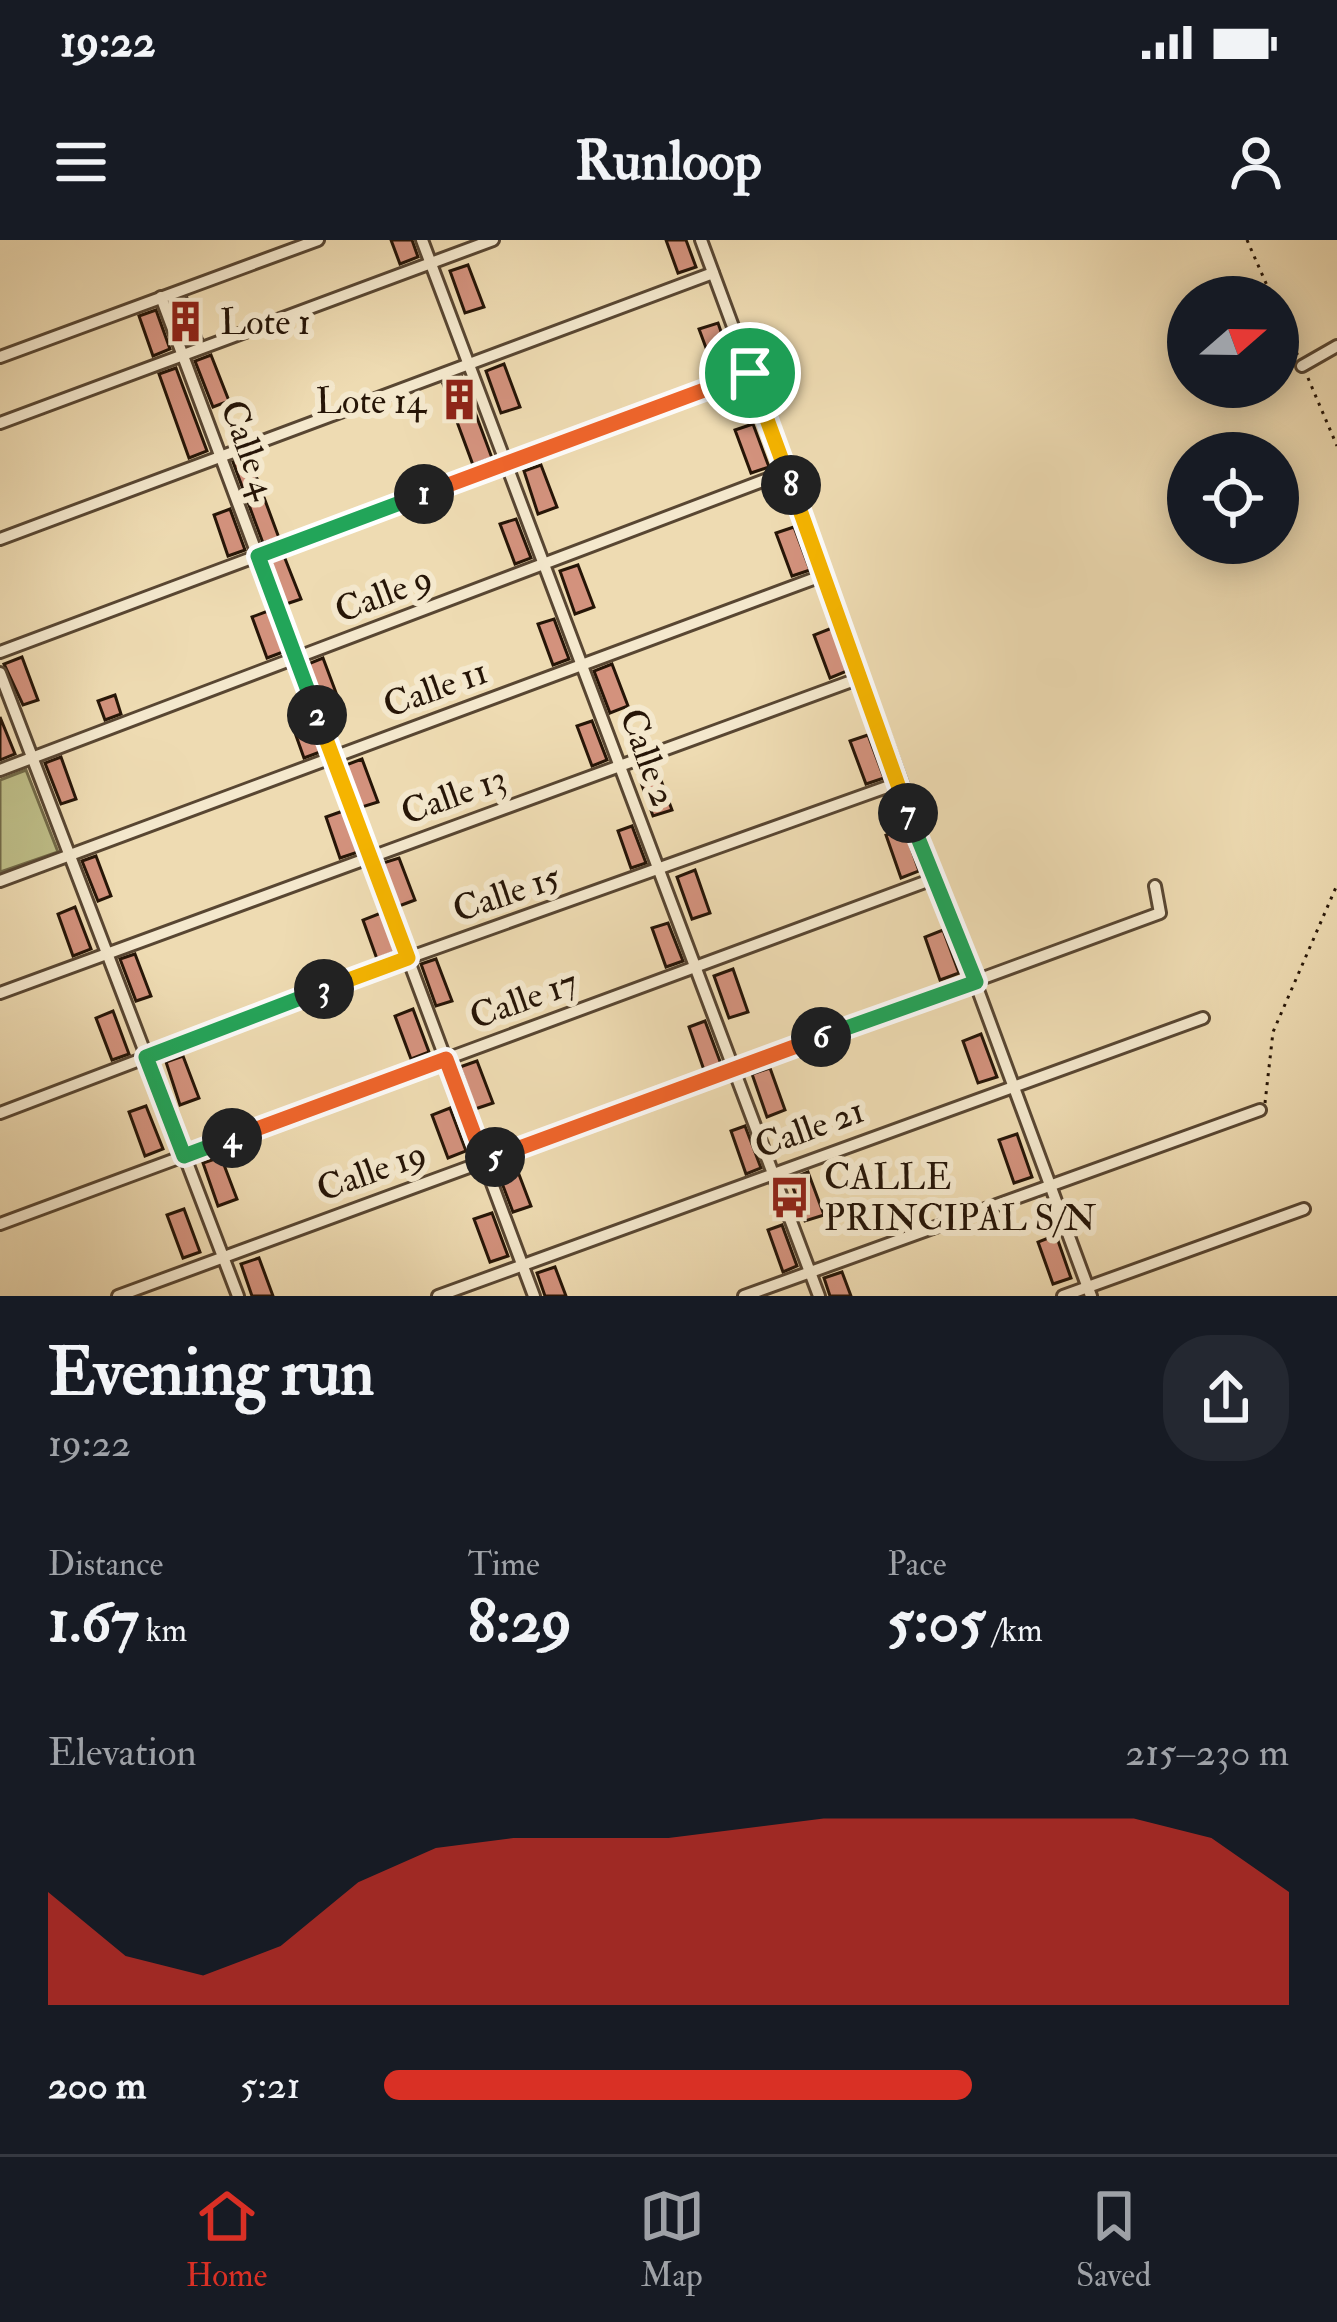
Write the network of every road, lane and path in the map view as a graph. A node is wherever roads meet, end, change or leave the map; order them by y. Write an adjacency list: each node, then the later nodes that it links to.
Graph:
1 (318, 240): 9 (street)
2 (422, 240): 6 (street, Calle 2)
3 (493, 240): 6 (street)
4 (701, 240): 7 (street)
5 (1247, 240): 8 (path)
6 (432, 263): 11 (street); 14 (street, Calle 2)
7 (713, 273): 14 (street); 16 (street)
8 (1263, 276)
9 (161, 297): 11 (street, Calle 4); 12 (street)
10 (1337, 346): 15 (street)
11 (183, 355): 17 (street); 19 (street, Calle 4)
12 (0, 357)
13 (1299, 359): 15 (path)
14 (470, 364): 19 (street); 20 (street, Calle 2)
15 (1302, 366): 18 (path)
16 (750, 373): 20 (street); 21 (street)
17 (0, 423)
18 (1337, 446)
19 (221, 456): 22 (street); 23 (street, Calle 4)
20 (507, 463): 23 (street); 24 (street, Calle 2)
21 (786, 472): 24 (street, Calle 9); 25 (street)
22 (0, 539)
23 (258, 556): 26 (street); 27 (street, Calle 4)
24 (544, 564): 27 (street, Calle 9); 28 (street, Calle 2)
25 (824, 575): 28 (street, Calle 11); 30 (street)
26 (0, 652)
27 (296, 658): 31 (street, Calle 4); 32 (street, Calle 9)
28 (583, 665): 31 (street, Calle 11); 33 (street, Calle 2)
29 (0, 674): 32 (street)
30 (860, 678): 33 (street, Calle 13); 35 (street)
31 (333, 757): 36 (street, Calle 11); 37 (street, Calle 4)
32 (32, 758): 34 (street, Calle 9); 36 (street)
33 (620, 765): 37 (street, Calle 13); 38 (street, Calle 2)
34 (0, 770)
35 (898, 783): 38 (street, Calle 15); 39 (street)
36 (69, 855): 40 (street, Calle 11); 43 (street)
37 (370, 856): 43 (street, Calle 13); 44 (street, Calle 4)
38 (659, 872): 44 (street, Calle 15); 45 (street, Calle 2)
39 (933, 879): 45 (street, Calle 17); 46 (street)
40 (0, 881)
41 (1337, 885): 53 (path)
42 (1155, 886): 46 (street, Calle 19)
43 (106, 952): 47 (street, Calle 13); 49 (street)
44 (408, 958): 49 (street, Calle 15); 50 (street, Calle 4)
45 (696, 967): 50 (street, Calle 17); 51 (street, Calle 2)
46 (976, 982): 51 (street, Calle 19); 52 (street)
47 (0, 993)
48 (1203, 1018): 52 (street, Calle 21)
49 (146, 1057): 54 (street, Calle 15); 55 (street)
50 (446, 1059): 55 (street, Calle 17); 56 (street, Calle 4)
51 (734, 1069): 56 (street, Calle 19); 57 (street, Calle 2)
52 (1013, 1084): 57 (street, Calle 21); 58 (street)
53 (1260, 1109): 58 (street)
54 (0, 1113)
55 (184, 1156): 60 (street, Calle 17); 61 (street)
56 (484, 1161): 61 (street, Calle 19); 62 (street, Calle 4)
57 (772, 1172): 62 (street, Calle 21); 63 (street, Calle 2)
58 (1050, 1186): 63 (street); 64 (street)
59 (1304, 1209): 64 (street)
60 (0, 1224)
61 (223, 1257): 65 (street, Calle 19); 66 (street)
62 (522, 1265): 67 (street, Calle 21); 68 (street, Calle 4)
63 (809, 1272): 69 (street); 70 (street, Calle 2)
64 (1089, 1292): 71 (street)
65 (118, 1296)
66 (238, 1296)
67 (438, 1296)
68 (534, 1296)
69 (744, 1296)
70 (818, 1296)
71 (1063, 1296)

